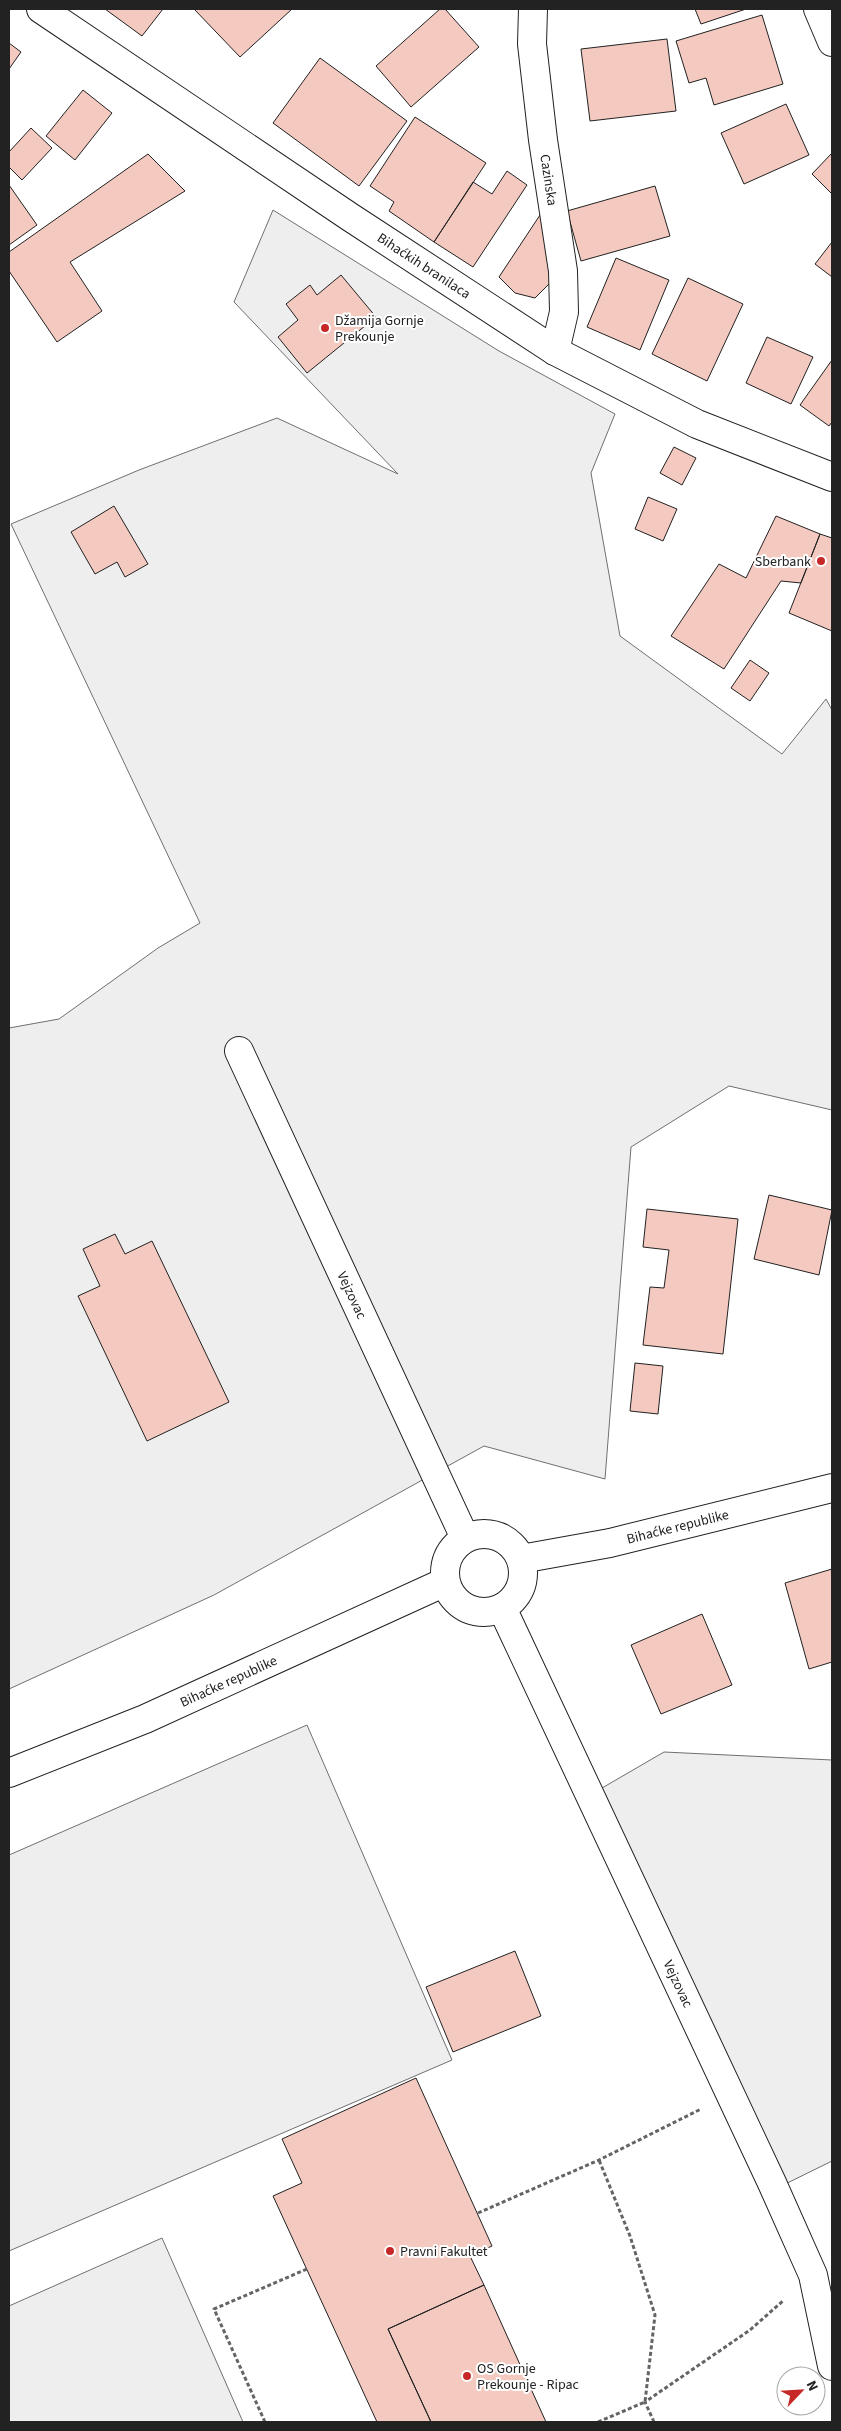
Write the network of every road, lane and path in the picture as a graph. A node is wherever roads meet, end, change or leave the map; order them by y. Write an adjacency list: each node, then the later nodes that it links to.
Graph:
1 (41, 9): 5 (street, Bihaćkih branilaca)
2 (533, 9): 5 (street, Cazinska)
3 (818, 9): 4 (street)
4 (832, 42)
5 (555, 352): 6 (street, Bihaćkih branilaca)
6 (832, 477)
7 (239, 1051): 9 (street, Vejzovac)
8 (832, 1488): 10 (street, Bihaćke republike)
9 (465, 1538): 10 (street); 11 (street)
10 (521, 1559): 12 (street)
11 (445, 1582): 12 (street); 13 (street, Bihaćke republike)
12 (502, 1608): 14 (street, Vejzovac)
13 (9, 1773)
14 (729, 2095): 15 (path); 18 (street, Vejzovac)
15 (599, 2160): 16 (path); 20 (path)
16 (478, 2213)
17 (306, 2268): 21 (path)
18 (813, 2275): 19 (street, Vejzovac); 20 (path)
19 (832, 2366)
20 (645, 2402): 22 (path); 23 (path)
21 (265, 2422)
22 (598, 2422)
23 (654, 2422)

